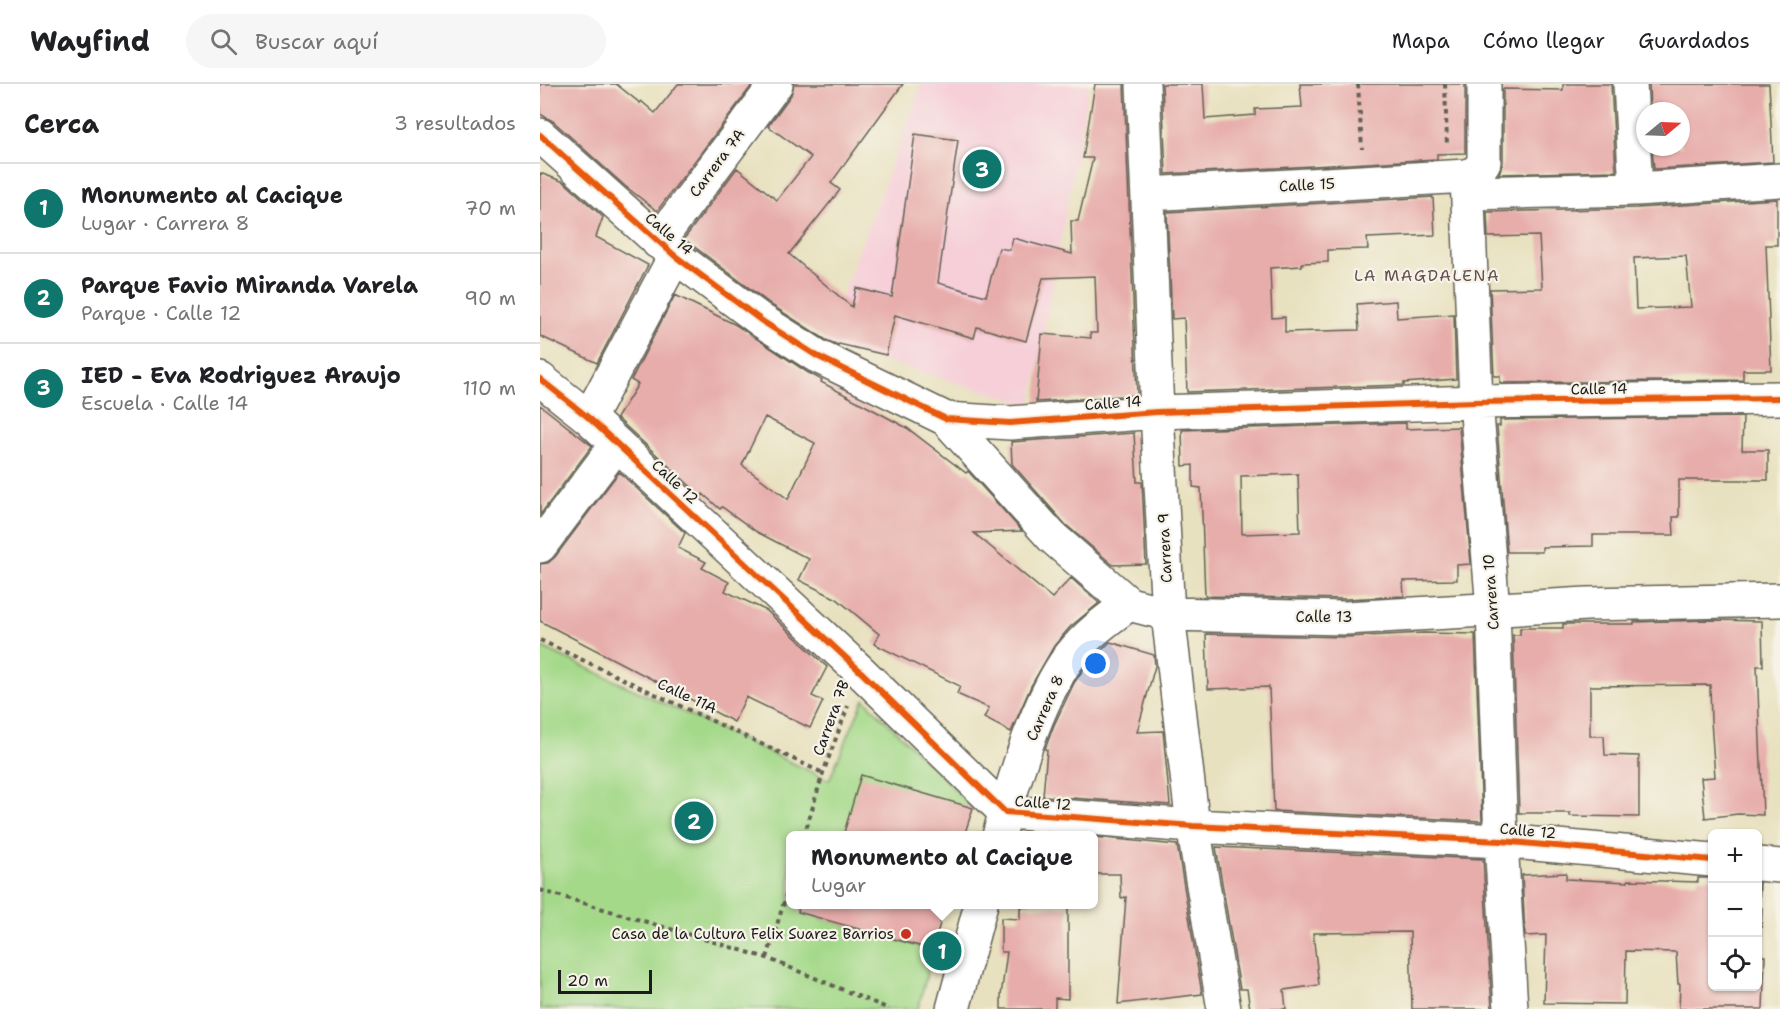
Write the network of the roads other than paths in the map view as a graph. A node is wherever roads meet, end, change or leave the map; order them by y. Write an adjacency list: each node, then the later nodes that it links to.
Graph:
1 (776, 84): 10 (street, Carrera 7A)
2 (1143, 84): 9 (street, Carrera 9)
3 (1484, 84): 7 (street)
4 (1630, 84): 8 (street)
5 (540, 135): 10 (street, Calle 14)
6 (1780, 180): 8 (street, Calle 15)
7 (1461, 182): 8 (street, Calle 15); 9 (street, Calle 15); 13 (street, Carrera 10)
8 (1636, 189)
9 (1148, 194): 14 (street, Carrera 9)
10 (667, 249): 15 (street, Carrera 7A); 16 (street, Calle 14)
11 (540, 379): 15 (street, Calle 12)
12 (1780, 398): 13 (street, Calle 14)
13 (1476, 402): 14 (street, Calle 14); 21 (street, Carrera 10)
14 (1157, 412): 16 (street, Calle 14); 22 (street, Carrera 9)
15 (589, 418): 17 (street, Calle 12)
16 (946, 419): 20 (street, Calle 13)
17 (617, 444): 18 (street); 23 (street, Calle 12)
18 (540, 546)
19 (1780, 600): 21 (street, Calle 13)
20 (1129, 604): 22 (street, Calle 13); 23 (street, Carrera 8)
21 (1493, 609): 22 (street, Calle 13); 25 (street, Carrera 10)
22 (1168, 614): 24 (street, Carrera 9)
23 (1002, 824): 24 (street, Calle 12)
24 (1193, 826): 25 (street, Calle 12); 31 (street, Carrera 9)
25 (1501, 841): 26 (street, Calle 12); 32 (street, Carrera 10)
26 (1708, 860)
27 (1762, 864): 28 (street)
28 (1780, 866)
29 (980, 909): 30 (street)
30 (953, 1009)
31 (1224, 1009)
32 (1511, 1009)

